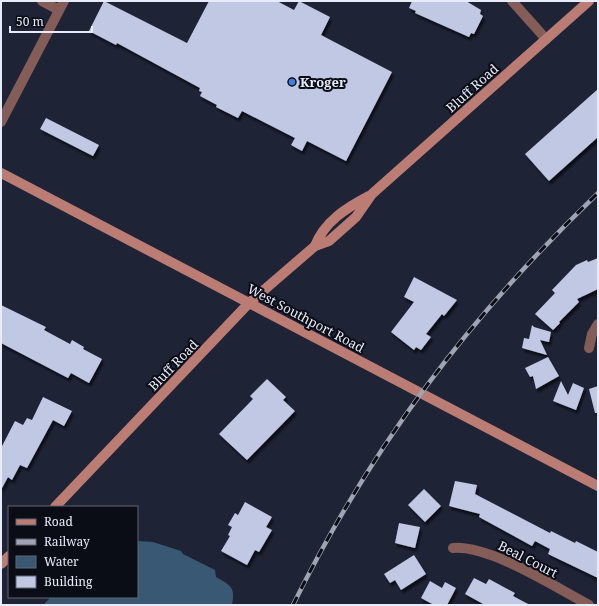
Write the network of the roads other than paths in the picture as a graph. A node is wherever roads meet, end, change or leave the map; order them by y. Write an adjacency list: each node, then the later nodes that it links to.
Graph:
1 (42, 1): 4 (street)
2 (512, 1): 5 (street)
3 (589, 1): 5 (main road, Bluff Road)
4 (61, 6): 6 (street)
5 (546, 39): 8 (main road, Bluff Road)
6 (3, 115)
7 (1, 173): 8 (main road, West Southport Road)
8 (250, 303): 11 (main road, West Southport Road); 12 (main road, Bluff Road)
9 (598, 324): 10 (street)
10 (589, 348)
11 (598, 486)
12 (56, 506)
13 (453, 548): 14 (street, Beal Court)
14 (589, 605)

